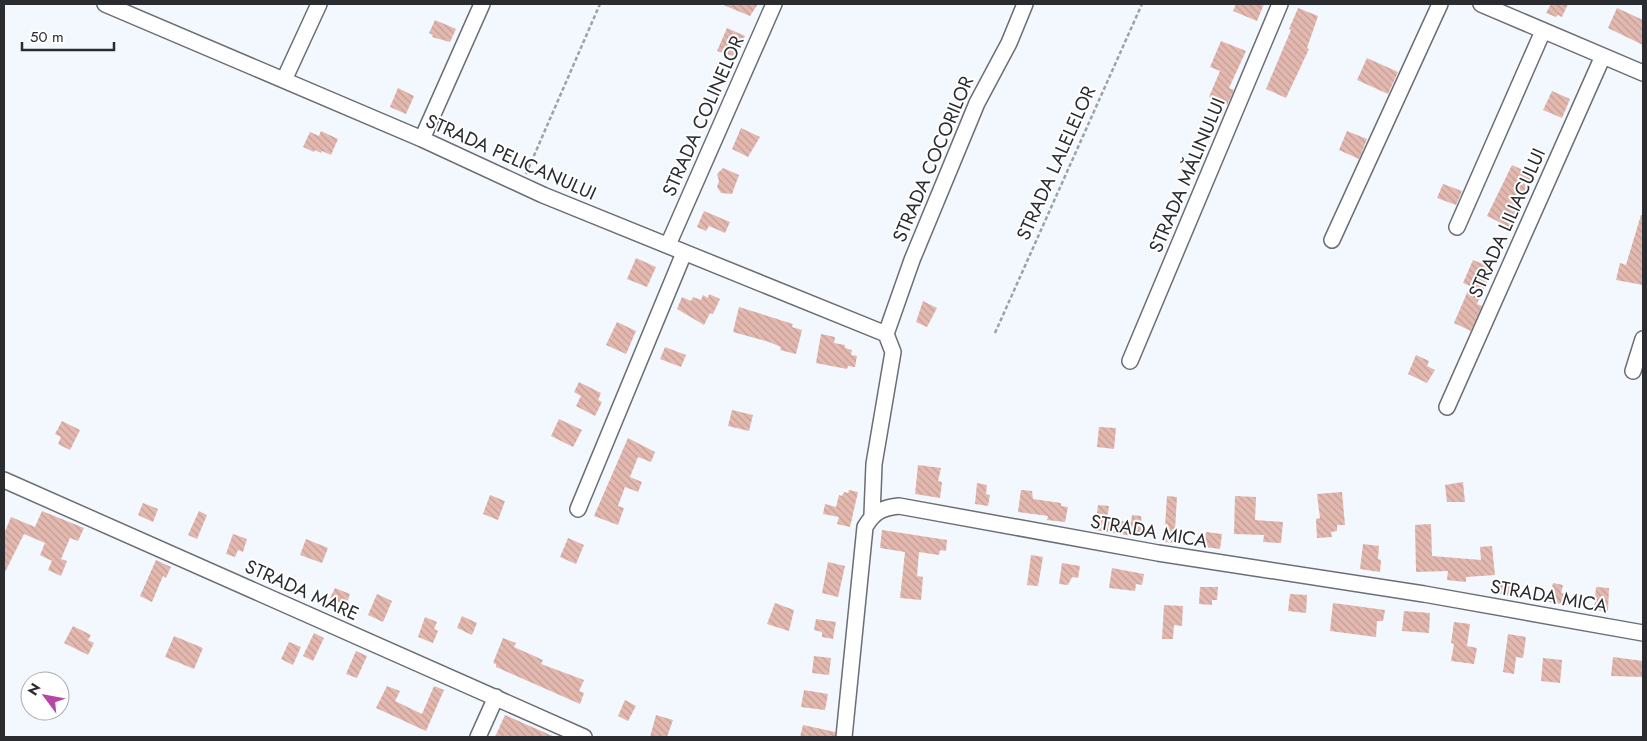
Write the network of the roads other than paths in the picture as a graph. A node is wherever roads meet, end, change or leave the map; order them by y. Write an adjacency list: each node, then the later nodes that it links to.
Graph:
1 (105, 4): 9 (street, STRADA PELICANULUI)
2 (319, 4): 13 (street)
3 (482, 4): 14 (street)
4 (774, 4): 17 (street, STRADA COLINELOR)
5 (1025, 4): 19 (street, STRADA COCORILOR)
6 (1280, 4): 21 (street, STRADA MĂLINULUI)
7 (1440, 4): 16 (street)
8 (1482, 4): 10 (street)
9 (135, 10): 13 (street, STRADA PELICANULUI)
10 (1543, 31): 11 (street); 15 (street)
11 (1603, 56): 12 (street); 23 (street, STRADA LILIACULUI)
12 (1643, 73)
13 (284, 80): 14 (street, STRADA PELICANULUI)
14 (422, 139): 17 (street, STRADA PELICANULUI)
15 (1457, 227)
16 (1332, 240)
17 (668, 245): 18 (street, STRADA PELICANULUI)
18 (684, 253): 19 (street, STRADA PELICANULUI); 25 (street)
19 (886, 334): 26 (street)
20 (1643, 338): 22 (street)
21 (1130, 361)
22 (1633, 371)
23 (1447, 407)
24 (4, 480): 28 (street, STRADA MARE)
25 (578, 509)
26 (872, 515): 27 (street, STRADA MICA); 31 (street)
27 (1643, 633)
28 (496, 697): 29 (street); 30 (street, STRADA MARE)
29 (478, 737)
30 (584, 737)
31 (844, 737)

